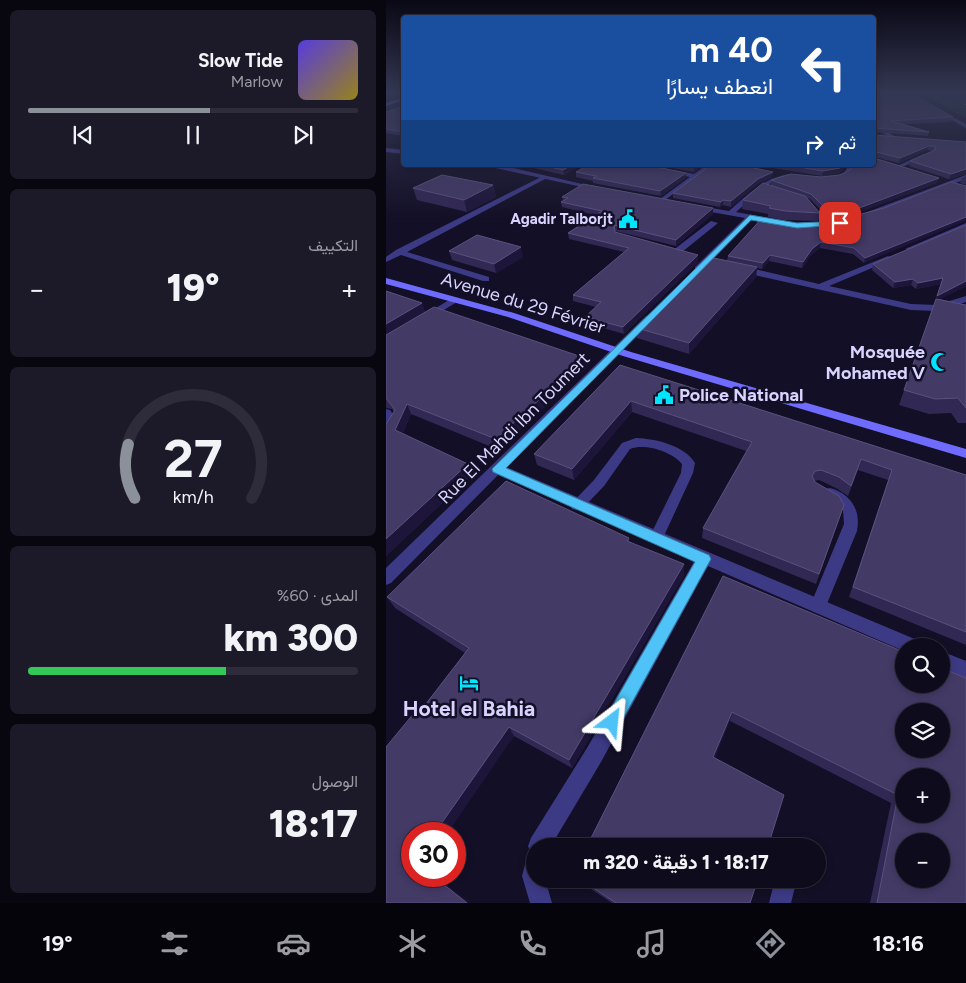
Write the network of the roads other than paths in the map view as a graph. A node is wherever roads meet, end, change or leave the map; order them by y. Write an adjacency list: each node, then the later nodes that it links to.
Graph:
1 (888, 134): 3 (street)
2 (880, 136): 3 (street)
3 (894, 138): 4 (street)
4 (903, 138)
5 (386, 150): 6 (street)
6 (401, 152)
7 (930, 152): 13 (street)
8 (502, 167): 18 (street)
9 (647, 167): 14 (street)
10 (708, 167): 14 (street)
11 (851, 167): 20 (street)
12 (769, 171): 15 (street)
13 (912, 171)
14 (696, 176): 30 (street)
15 (784, 176): 19 (street); 25 (street)
16 (569, 177): 22 (street)
17 (966, 177): 23 (street)
18 (543, 178): 22 (street); 41 (street)
19 (809, 178)
20 (830, 178)
21 (939, 180): 23 (street)
22 (561, 181): 27 (street)
23 (948, 183): 24 (street); 35 (street)
24 (957, 186)
25 (760, 187): 26 (street); 33 (street)
26 (771, 189)
27 (607, 190)
28 (653, 199): 30 (street)
29 (800, 199): 39 (street)
30 (662, 200): 31 (street)
31 (671, 202)
32 (687, 205): 33 (street)
33 (730, 214): 34 (street)
34 (750, 217): 37 (street); 44 (street)
35 (855, 218)
36 (714, 223): 40 (street)
37 (786, 224)
38 (966, 225): 47 (street)
39 (820, 226)
40 (678, 250)
41 (399, 252): 42 (street); 45 (street)
42 (386, 260)
43 (734, 267): 47 (street)
44 (692, 275)
45 (486, 279)
46 (386, 281): 49 (street, Avenue du 29 Février)
47 (821, 286): 48 (street)
48 (966, 299)
49 (454, 300): 51 (street); 52 (street, Avenue du 29 Février)
50 (657, 310): 52 (street, Rue El Mahdi Ibn Toumert)
51 (417, 323)
52 (617, 350): 55 (street, Avenue du 29 Février); 56 (street, Rue El Mahdi Ibn Toumert)
53 (386, 413): 54 (street)
54 (386, 430)
55 (966, 454)
56 (497, 469): 58 (street); 61 (street, Rue El Mahdi Ibn Toumert)
57 (818, 487): 62 (street)
58 (577, 505): 59 (street); 59 (street)
59 (656, 538): 60 (street)
60 (704, 559): 62 (street); 66 (street)
61 (386, 578)
62 (818, 606): 63 (street)
63 (895, 639)
64 (950, 663): 65 (street)
65 (966, 670)
66 (544, 838)
67 (537, 888): 69 (street)
68 (784, 888): 70 (street)
69 (541, 903)
70 (780, 903)

